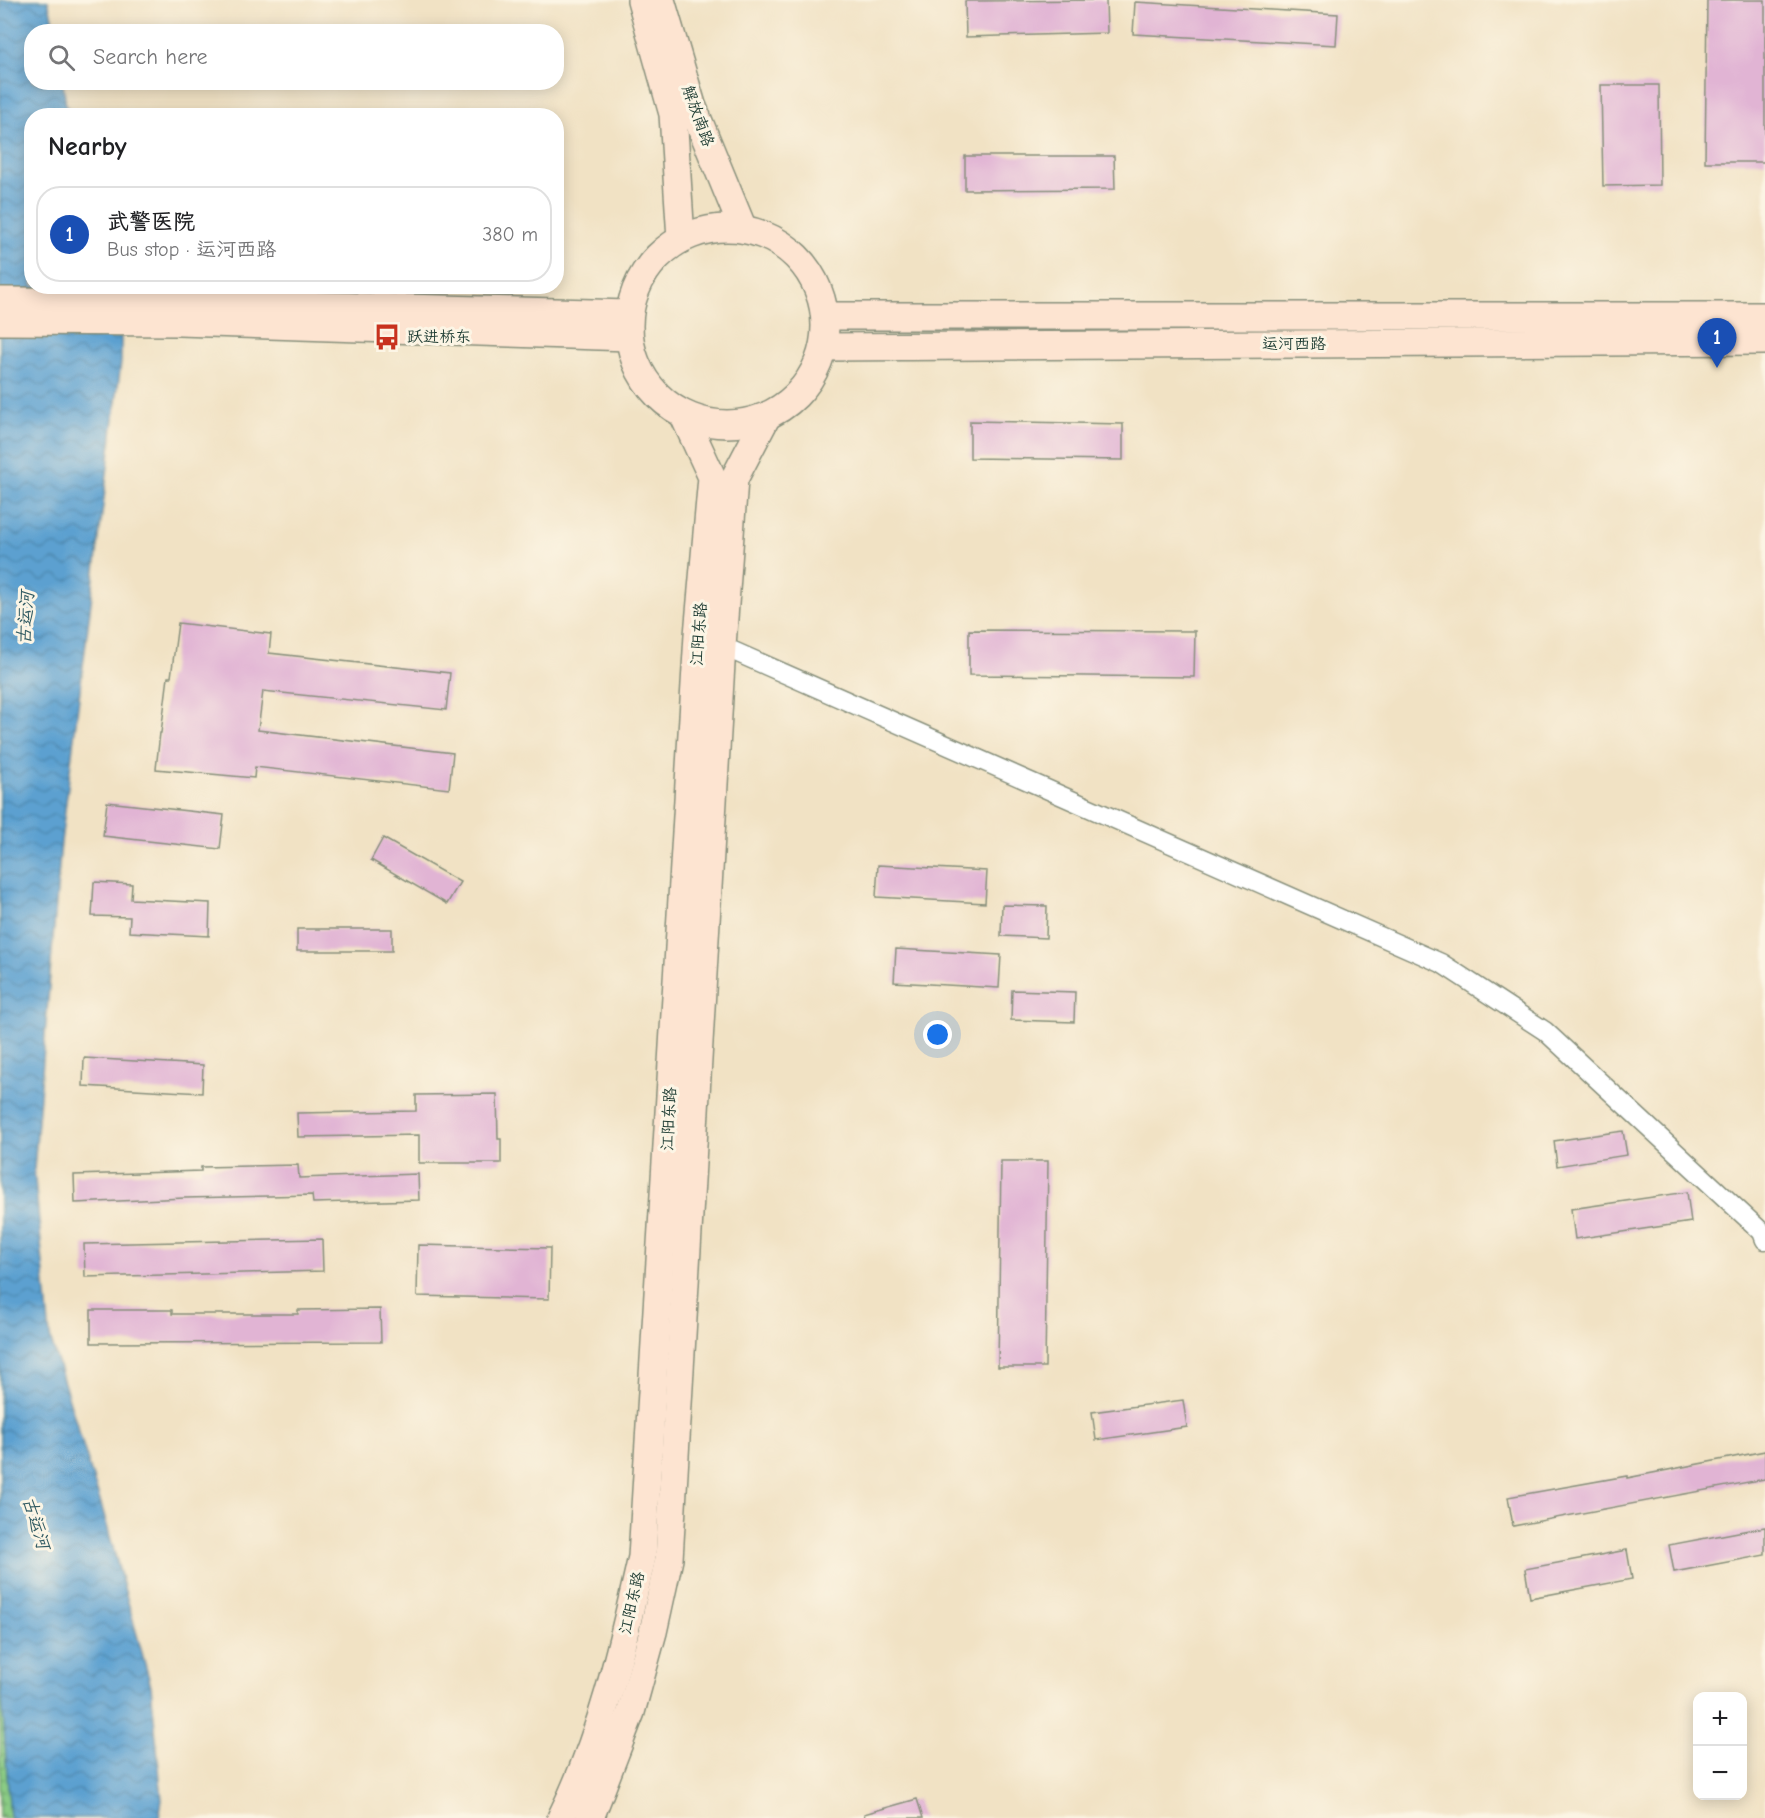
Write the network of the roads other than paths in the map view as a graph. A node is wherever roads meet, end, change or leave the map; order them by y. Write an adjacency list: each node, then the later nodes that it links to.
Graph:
1 (641, 0): 4 (main road, 解放南路)
2 (661, 0): 3 (main road, 解放南路)
3 (743, 229): 4 (main road); 7 (main road)
4 (681, 239): 10 (main road)
5 (0, 301): 6 (main road)
6 (179, 312): 9 (main road); 10 (main road)
7 (825, 316): 8 (main road, 运河西路); 12 (main road)
8 (1765, 316)
9 (0, 321)
10 (629, 326): 13 (main road)
11 (1765, 341): 12 (main road, 运河西路)
12 (823, 347): 14 (main road)
13 (683, 414): 14 (main road); 17 (main road, 江阳东路)
14 (767, 416): 15 (main road, 江阳东路)
15 (722, 646): 16 (street); 18 (main road, 江阳东路)
16 (1765, 1240)
17 (561, 1818)
18 (590, 1818)

